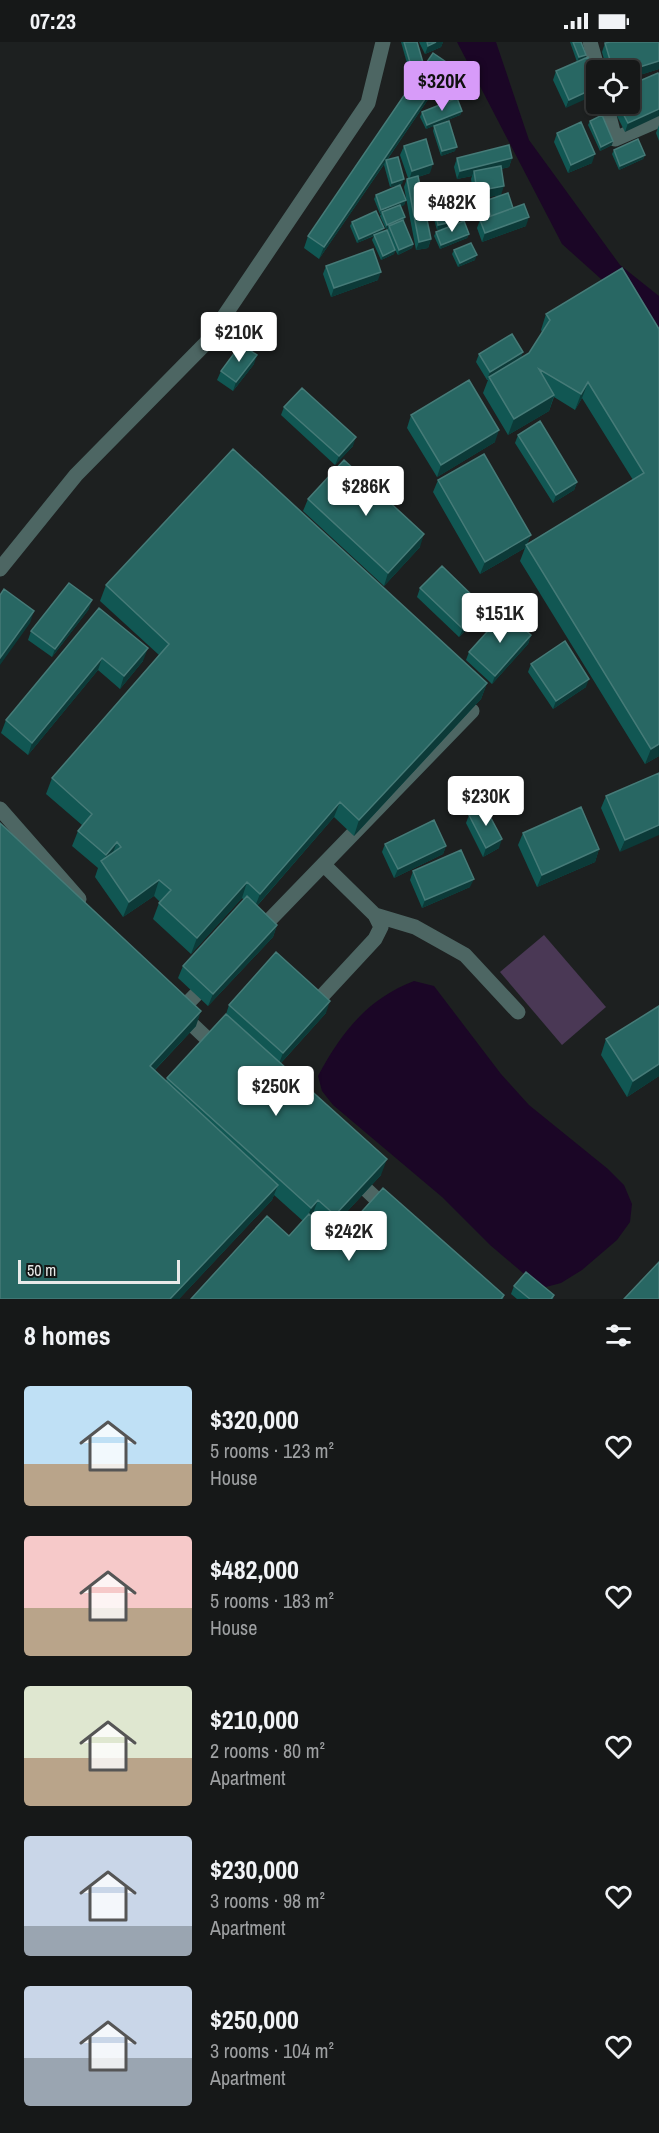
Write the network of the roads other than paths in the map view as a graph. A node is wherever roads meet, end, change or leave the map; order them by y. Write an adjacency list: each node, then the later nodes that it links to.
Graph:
1 (383, 42): 6 (street)
2 (590, 42): 3 (street)
3 (595, 60)
4 (609, 114): 5 (street)
5 (659, 120)
6 (0, 569)
7 (472, 711): 9 (street)
8 (0, 810): 10 (street)
9 (324, 865): 11 (street); 12 (street)
10 (86, 906)
11 (375, 915): 14 (street); 15 (street)
12 (243, 947)
13 (219, 971): 16 (street)
14 (518, 1012)
15 (303, 1016)
16 (230, 1061)
17 (340, 1164): 18 (street)
18 (399, 1220)

